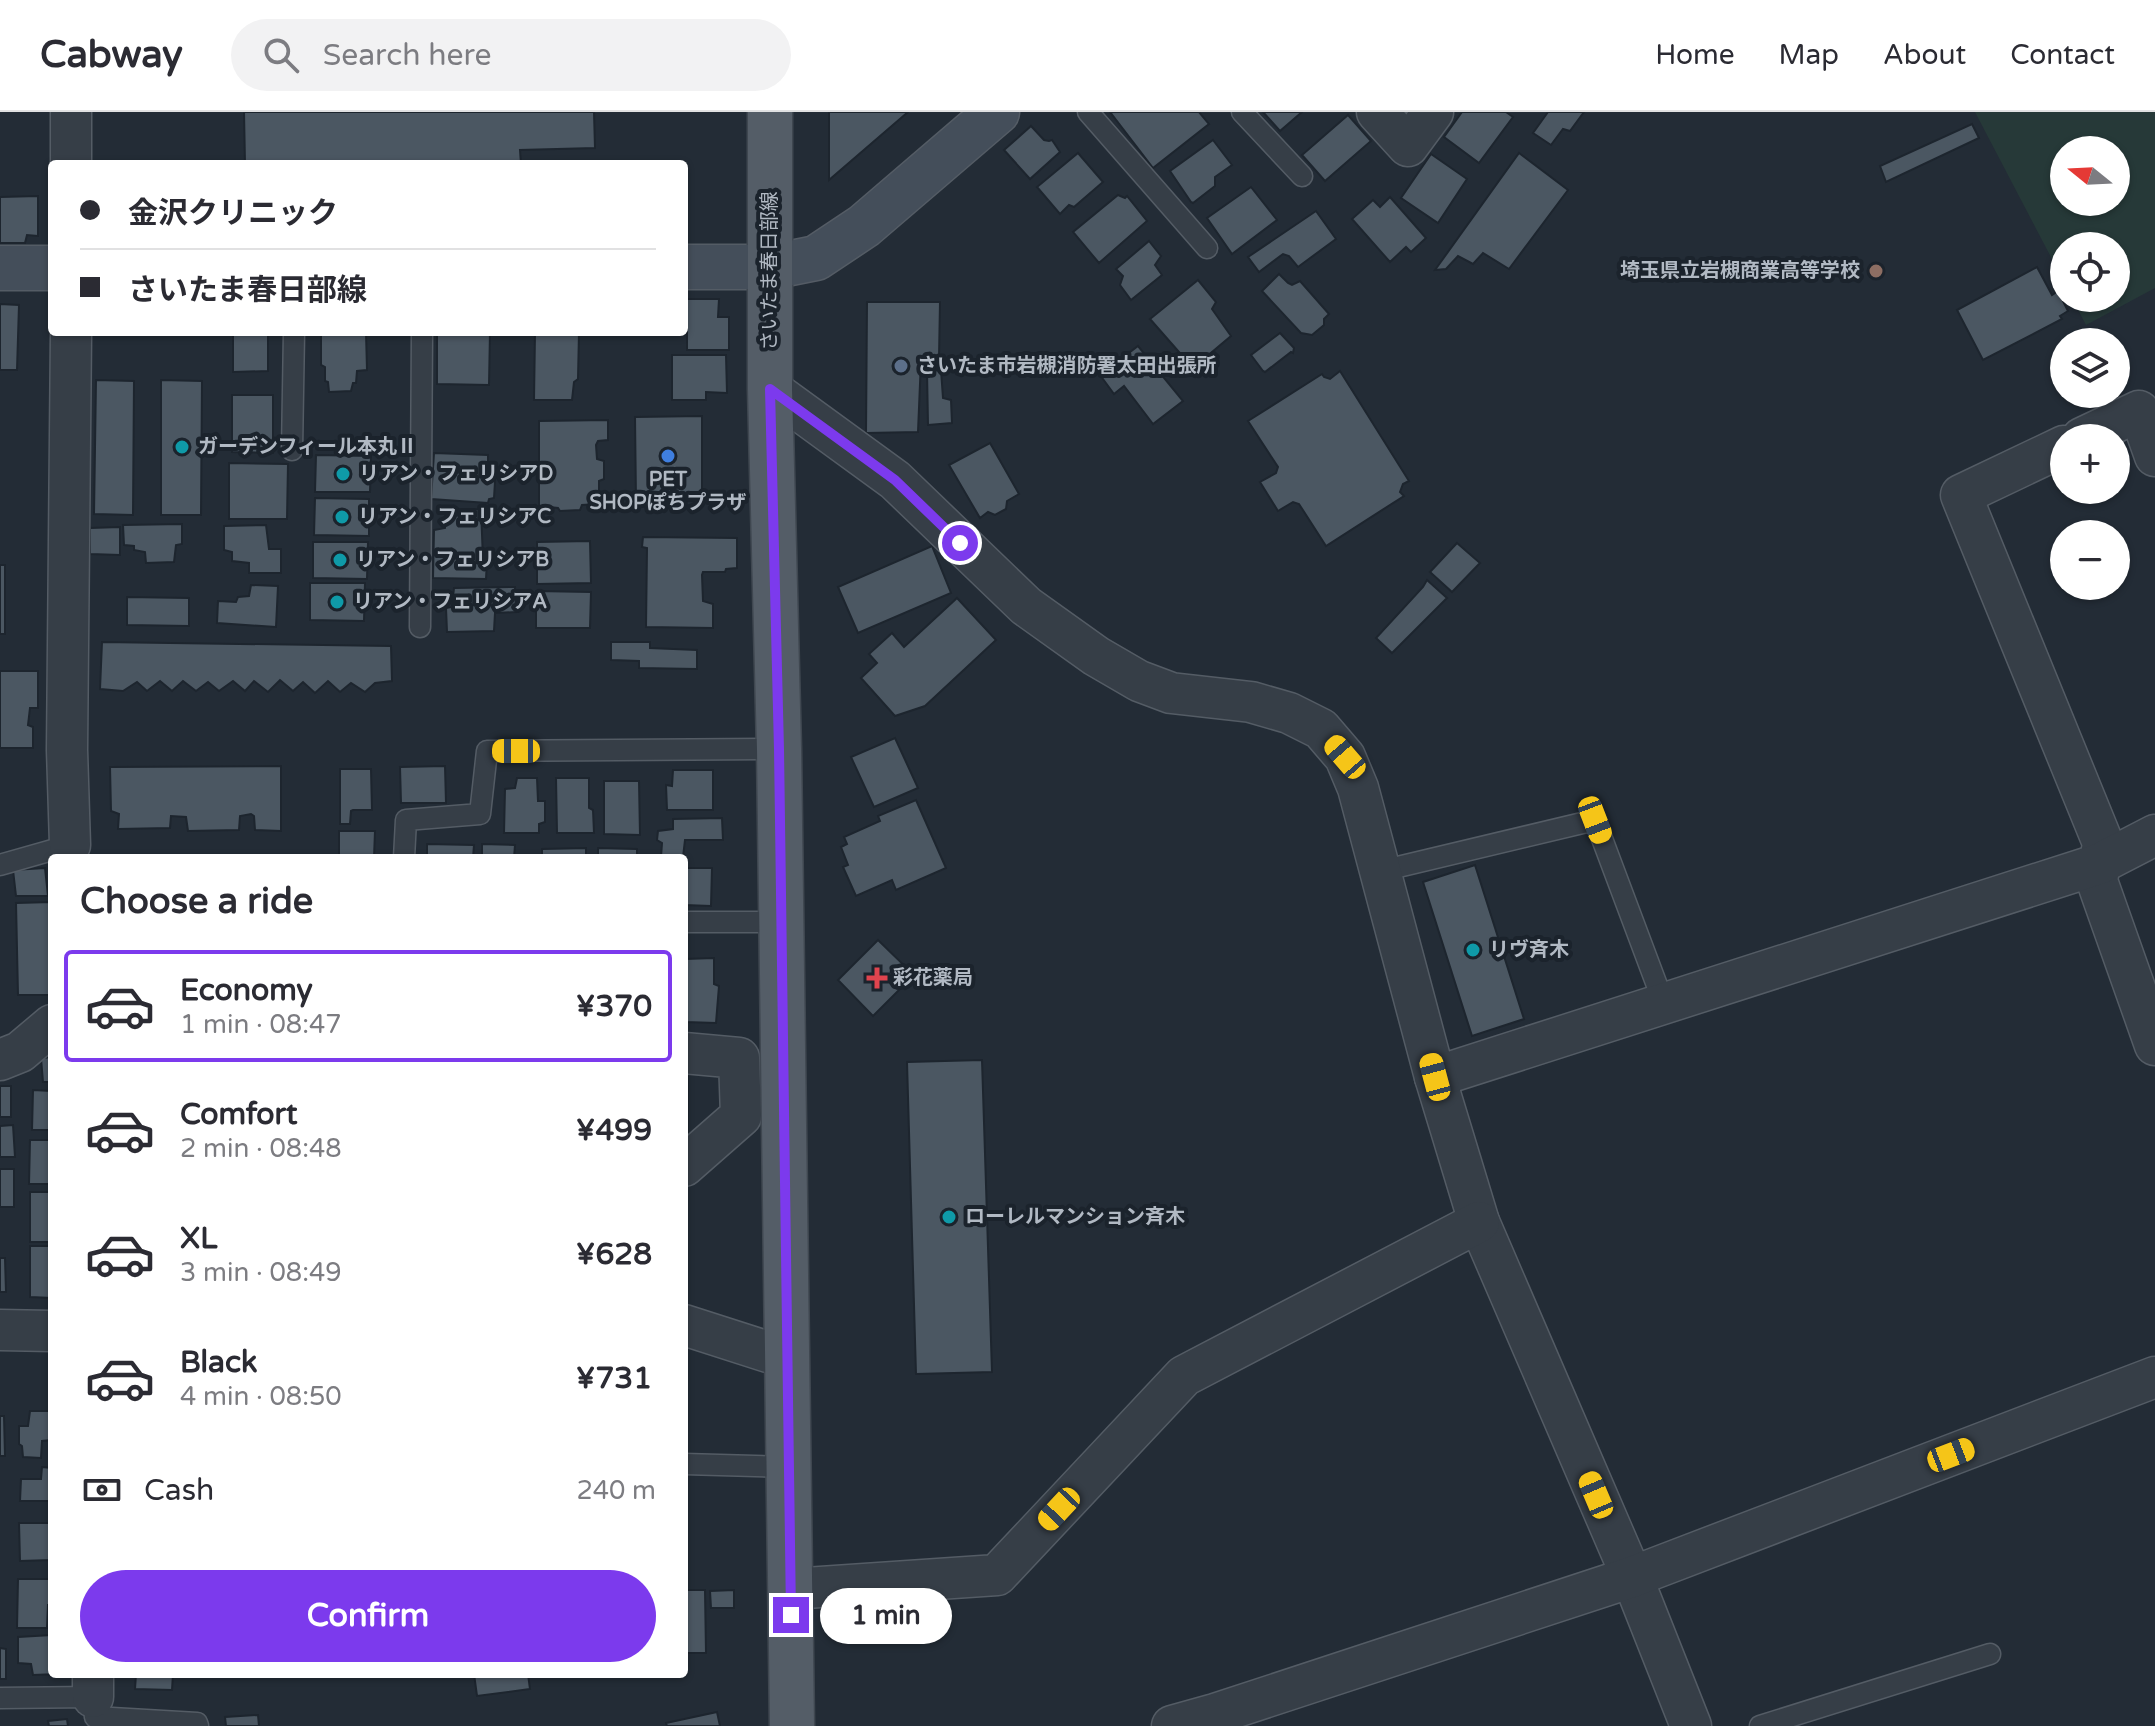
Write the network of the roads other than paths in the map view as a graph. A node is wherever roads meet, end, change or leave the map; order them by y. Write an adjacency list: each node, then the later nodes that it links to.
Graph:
1 (71, 112): 8 (street)
2 (770, 112): 12 (main road, さいたま春日部線)
3 (997, 112): 12 (street)
4 (1088, 112): 10 (lane)
5 (1242, 112): 9 (lane)
6 (1377, 112): 7 (street)
7 (1433, 112)
8 (71, 160)
9 (1302, 176)
10 (1207, 248)
11 (688, 267): 12 (street)
12 (771, 267): 18 (main road, さいたま春日部線)
13 (0, 268): 14 (street)
14 (48, 268)
15 (71, 336): 26 (street)
16 (294, 336): 20 (lane)
17 (422, 336): 23 (lane)
18 (770, 389): 24 (main road, さいたま春日部線); 30 (street)
19 (2112, 424): 22 (street)
20 (292, 450)
21 (2050, 453): 28 (street)
22 (2155, 456)
23 (420, 627)
24 (779, 749): 27 (lane); 32 (main road, さいたま春日部線)
25 (2155, 835): 28 (street)
26 (70, 845): 29 (lane)
27 (404, 854)
28 (2099, 864): 33 (street); 35 (street)
29 (0, 865)
30 (1381, 871): 33 (lane); 38 (street)
31 (688, 922): 32 (lane)
32 (782, 922): 44 (main road, さいたま春日部線)
33 (1664, 1004): 38 (street)
34 (48, 1028): 37 (street)
35 (2155, 1045)
36 (688, 1053): 39 (street)
37 (0, 1060)
38 (1435, 1077): 40 (street)
39 (688, 1162)
40 (1479, 1222): 48 (street); 49 (street)
41 (688, 1326): 44 (street)
42 (0, 1330): 43 (street)
43 (48, 1331)
44 (787, 1358): 47 (main road, さいたま春日部線)
45 (2155, 1377): 48 (street)
46 (688, 1464): 47 (lane)
47 (789, 1467): 49 (main road, さいたま春日部線)
48 (1632, 1577): 55 (street); 56 (street)
49 (791, 1589): 54 (main road, さいたま春日部線)
50 (1990, 1654): 57 (lane)
51 (93, 1686): 52 (lane); 53 (lane)
52 (0, 1698)
53 (198, 1726)
54 (792, 1726)
55 (1172, 1726)
56 (1691, 1726)
57 (1760, 1726)

